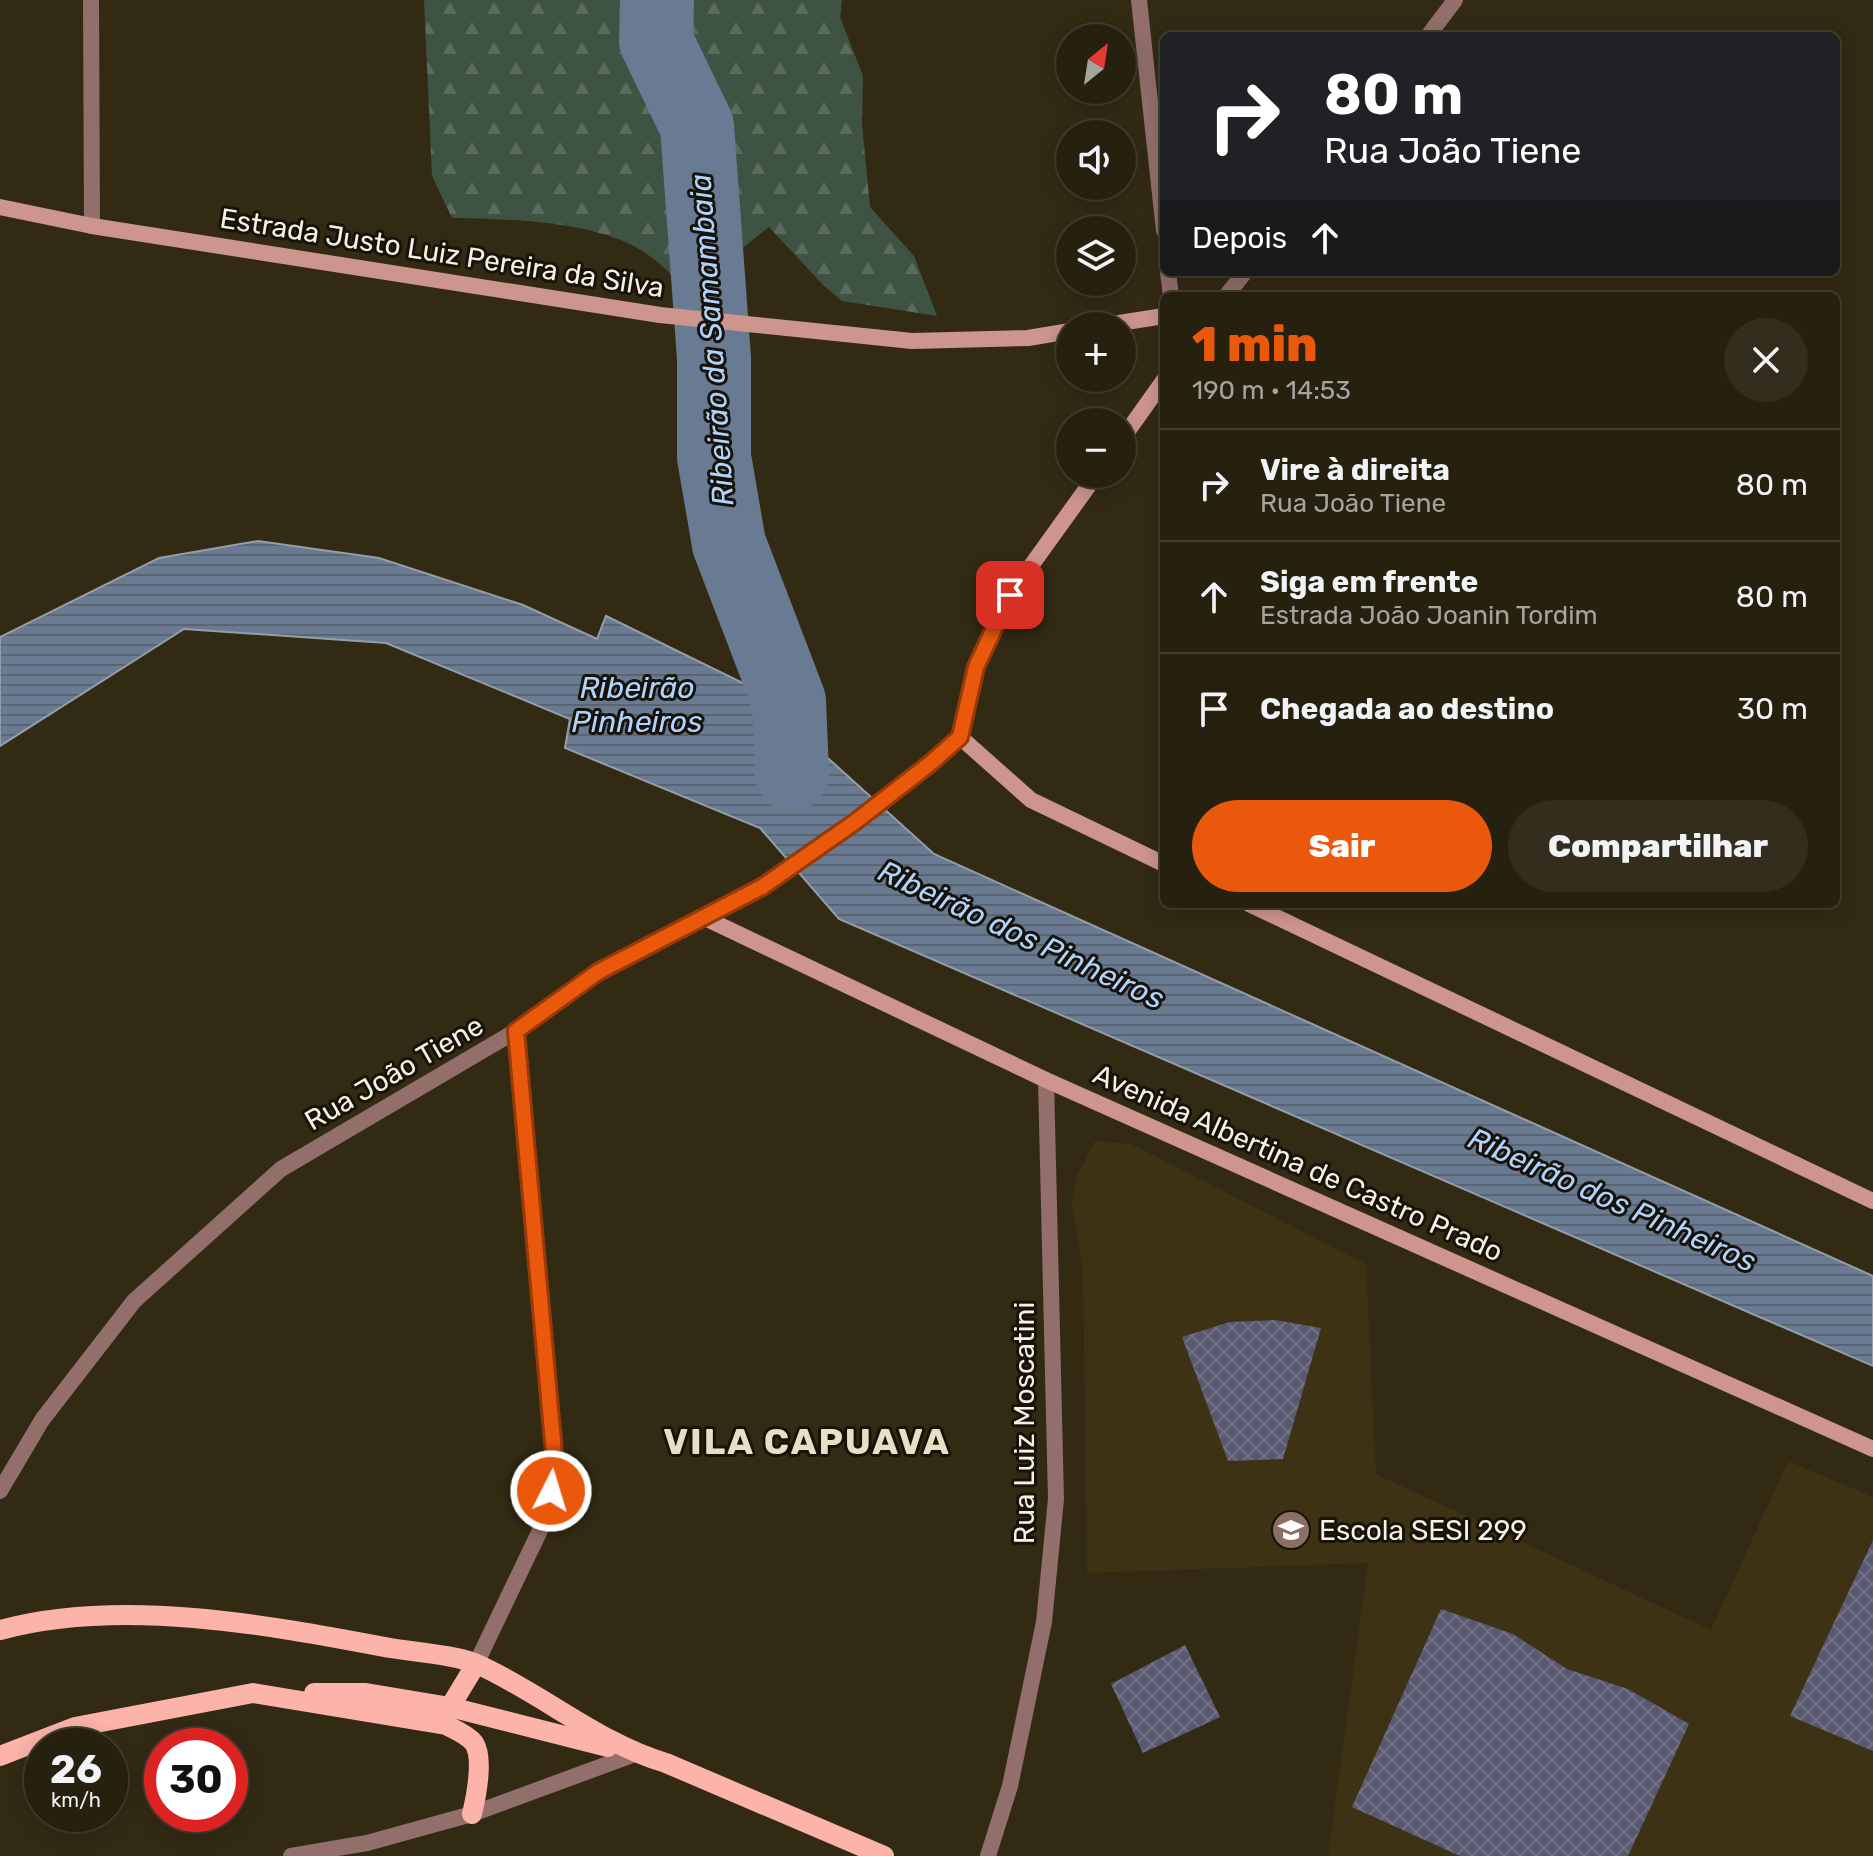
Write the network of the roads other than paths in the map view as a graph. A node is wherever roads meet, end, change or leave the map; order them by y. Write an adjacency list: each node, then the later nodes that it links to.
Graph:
1 (91, 0): 7 (street)
2 (1139, 0): 5 (street)
3 (1455, 0): 4 (street)
4 (1431, 32)
5 (1160, 194)
6 (0, 207): 7 (main road, Estrada Justo Luiz Pereira da Silva)
7 (92, 226): 12 (main road, Estrada Justo Luiz Pereira da Silva)
8 (1242, 276): 9 (street)
9 (1229, 292)
10 (1160, 317): 11 (main road)
11 (1136, 320)
12 (1056, 333)
13 (1160, 386): 14 (main road)
14 (1136, 419)
15 (1087, 488): 16 (main road)
16 (960, 737): 17 (main road); 19 (main road, Rua João Tiene)
17 (1160, 862)
18 (1257, 908): 22 (main road)
19 (705, 918): 20 (street, Rua João Tiene); 21 (main road, Avenida Albertina de Castro Prado)
20 (516, 1031): 24 (street, Rua João Tiene); 26 (street)
21 (1046, 1080): 23 (main road, Avenida Albertina de Castro Prado); 34 (street, Rua Luiz Moscatini)
22 (1873, 1201)
23 (1873, 1449)
24 (0, 1491)
25 (0, 1630): 26 (main road)
26 (476, 1664): 28 (main road); 29 (main road)
27 (253, 1693): 28 (main road); 30 (main road); 31 (main road)
28 (450, 1707): 29 (main road)
29 (635, 1754): 31 (street); 33 (main road)
30 (0, 1756)
31 (472, 1814): 32 (street)
32 (291, 1856)
33 (884, 1856)
34 (988, 1856)

